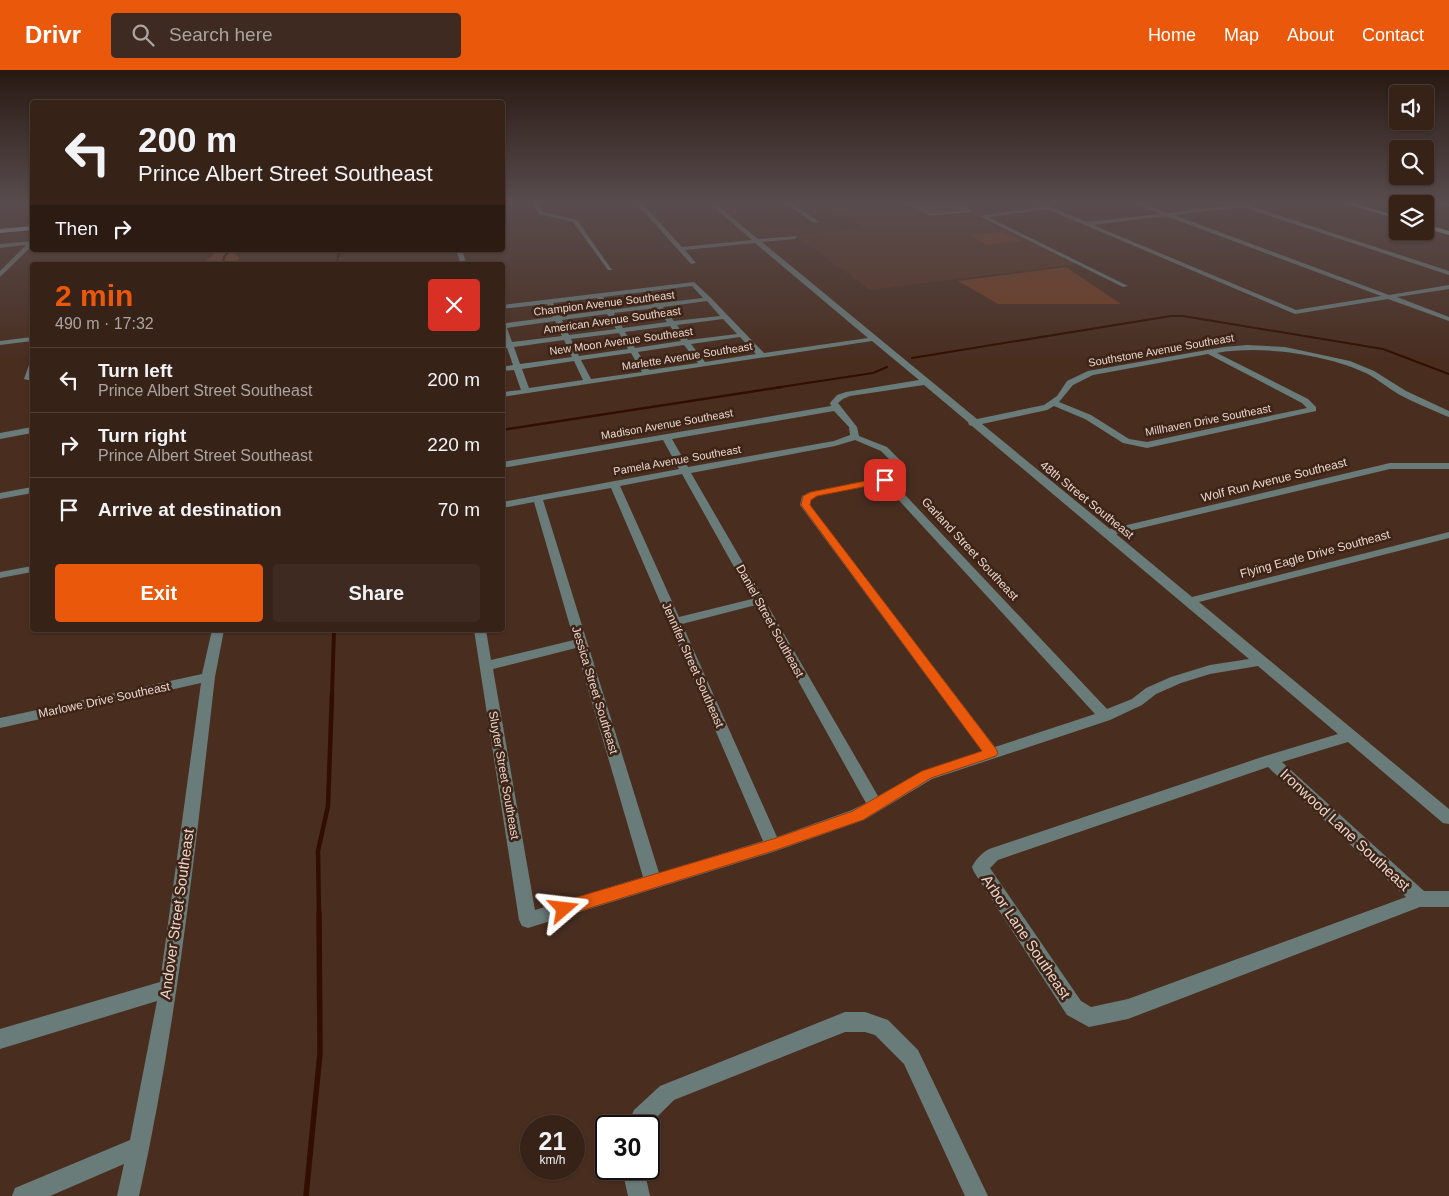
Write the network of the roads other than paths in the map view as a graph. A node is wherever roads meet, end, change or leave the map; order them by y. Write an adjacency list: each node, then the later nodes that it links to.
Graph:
1 (20, 255): 12 (street)
2 (599, 255): 10 (street)
3 (685, 255): 9 (street)
4 (772, 255): 32 (street, 48th Street Southeast)
5 (1061, 255): 13 (street)
6 (1157, 255): 17 (street)
7 (1275, 255): 17 (street)
8 (1393, 255): 11 (street)
9 (693, 263)
10 (610, 269)
11 (1449, 273)
12 (0, 275)
13 (1126, 286)
14 (1449, 288): 17 (street)
15 (646, 289): 16 (street); 18 (street); 20 (street)
16 (599, 295): 19 (street); 22 (street)
17 (1390, 298): 25 (street)
18 (709, 299): 20 (street, Champion Avenue Southeast); 23 (street)
19 (549, 301): 21 (street); 24 (street)
20 (658, 306): 22 (street, Champion Avenue Southeast); 26 (street)
21 (505, 307)
22 (609, 312): 24 (street, Champion Avenue Southeast); 28 (street)
23 (725, 317): 26 (street, American Avenue Southeast); 29 (street)
24 (557, 319): 27 (street, Champion Avenue Southeast); 30 (street)
25 (1449, 319)
26 (672, 324): 28 (street, American Avenue Southeast); 34 (street)
27 (505, 325)
28 (621, 330): 30 (street, American Avenue Southeast); 36 (street)
29 (742, 335): 34 (street, New Moon Avenue Southeast); 38 (street)
30 (566, 338): 35 (street, American Avenue Southeast); 39 (street)
31 (30, 339): 33 (street)
32 (874, 339): 38 (street, Marlette Avenue Southeast); 45 (street, 48th Street Southeast)
33 (0, 343)
34 (686, 343): 36 (street, New Moon Avenue Southeast); 40 (street)
35 (506, 346): 41 (street)
36 (633, 350): 39 (street, New Moon Avenue Southeast); 43 (street)
37 (1210, 352): 48 (street, Southstone Avenue Southeast); 48 (street, Millhaven Drive Southeast); 50 (street, Southstone Avenue Southeast)
38 (762, 356): 40 (street, Marlette Avenue Southeast)
39 (576, 359): 41 (street, New Moon Avenue Southeast); 44 (street)
40 (703, 365): 43 (street, Marlette Avenue Southeast)
41 (518, 367): 42 (street, New Moon Avenue Southeast); 46 (street)
42 (505, 369)
43 (647, 373): 44 (street, Marlette Avenue Southeast)
44 (588, 382): 46 (street, Marlette Avenue Southeast)
45 (924, 382): 49 (street); 51 (street, 48th Street Southeast)
46 (526, 392): 47 (street, Marlette Avenue Southeast)
47 (505, 395)
48 (1054, 403): 51 (street)
49 (835, 408): 54 (street, Madison Avenue Southeast); 55 (street)
50 (1449, 414)
51 (972, 422): 65 (street, 48th Street Southeast)
52 (30, 430): 53 (street)
53 (0, 436)
54 (666, 437): 56 (street, Madison Avenue Southeast); 58 (street, Daniel Street Southeast)
55 (855, 438): 58 (street, Pamela Avenue Southeast); 59 (street)
56 (505, 464)
57 (1449, 466): 65 (street, Wolf Run Avenue Southeast)
58 (686, 471): 60 (street, Pamela Avenue Southeast); 69 (street, Daniel Street Southeast)
59 (885, 480): 78 (street, Garland Street Southeast); 81 (street)
60 (614, 484): 63 (street, Pamela Avenue Southeast); 71 (street, Jennifer Street Southeast)
61 (30, 490): 62 (street)
62 (0, 496)
63 (538, 499): 64 (street, Pamela Avenue Southeast); 74 (street, Jessica Street Southeast)
64 (505, 504)
65 (1108, 533): 70 (street, 48th Street Southeast)
66 (1449, 535): 70 (street, Flying Eagle Drive Southeast)
67 (30, 569): 68 (street)
68 (0, 575)
69 (758, 601): 71 (street); 83 (street, Daniel Street Southeast)
70 (1189, 601): 75 (street, 48th Street Southeast)
71 (674, 622): 85 (street, Jennifer Street Southeast)
72 (218, 632): 77 (street, Andover Street Southeast)
73 (480, 632): 76 (street, Sluyter Street Southeast)
74 (580, 643): 76 (street); 86 (street, Jessica Street Southeast)
75 (1261, 662): 78 (street); 80 (street, 48th Street Southeast)
76 (485, 666): 86 (street, Sluyter Street Southeast)
77 (208, 677): 79 (street, Marlowe Drive Southeast); 89 (street, Andover Street Southeast)
78 (1105, 716): 81 (street)
79 (0, 723)
80 (1350, 736): 82 (street); 84 (street, 48th Street Southeast)
81 (991, 753): 83 (street)
82 (1270, 760): 87 (street, Ironwood Lane Southeast); 87 (street, Arbor Lane Southeast)
83 (875, 805): 85 (street)
84 (1449, 818)
85 (773, 845): 86 (street)
86 (653, 881)
87 (1420, 899): 88 (street, Arbor Lane Southeast)
88 (1449, 899)
89 (167, 989): 90 (street); 92 (street, Andover Street Southeast)
90 (0, 1039)
91 (643, 1115): 97 (street)
92 (140, 1147): 94 (street); 95 (street, Andover Street Southeast)
93 (635, 1180): 96 (street)
94 (23, 1196)
95 (128, 1196)
96 (638, 1196)
97 (977, 1196)

